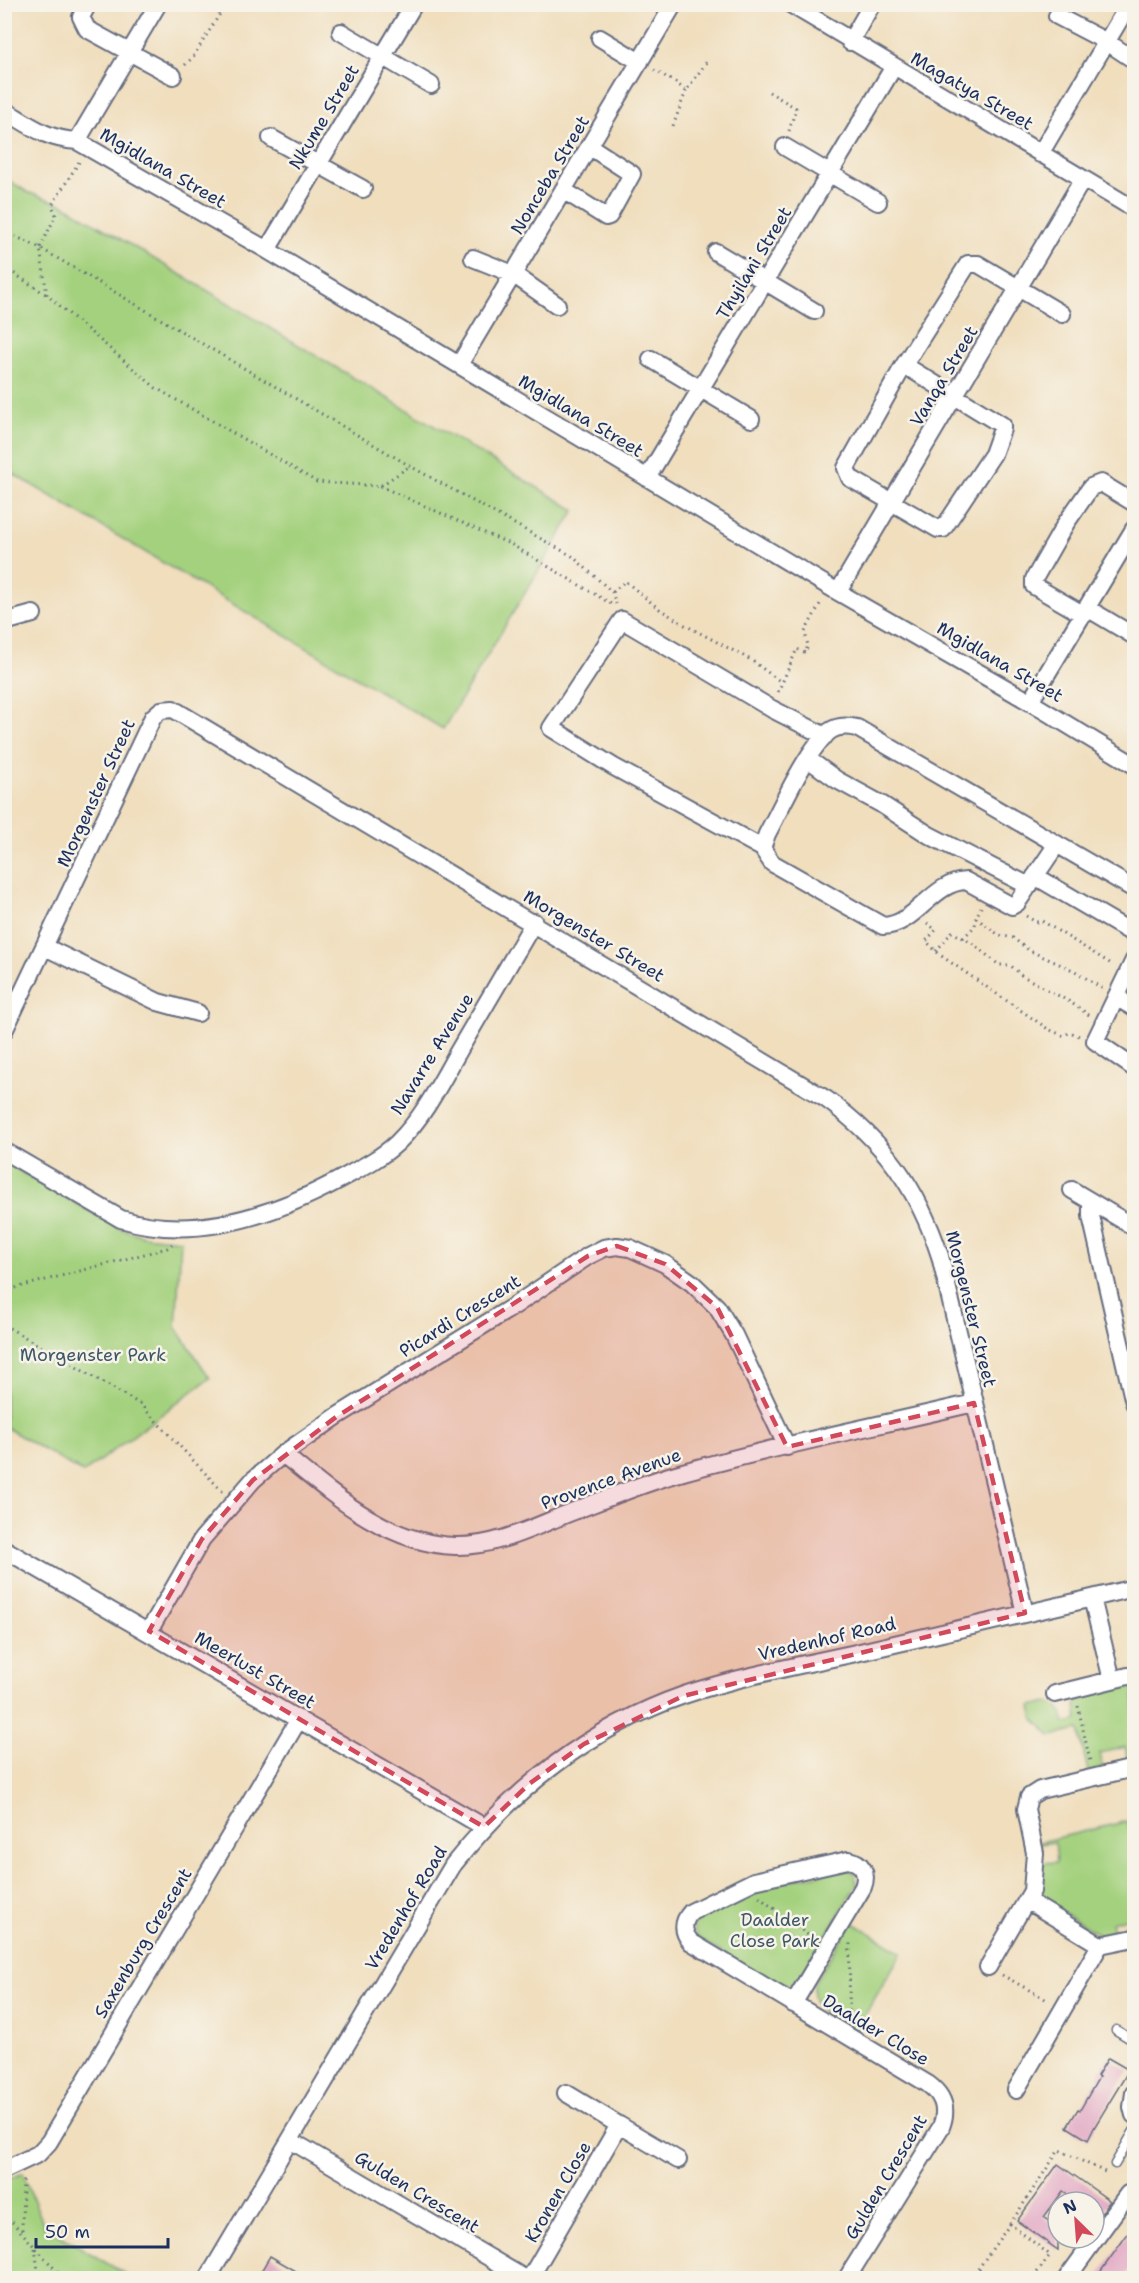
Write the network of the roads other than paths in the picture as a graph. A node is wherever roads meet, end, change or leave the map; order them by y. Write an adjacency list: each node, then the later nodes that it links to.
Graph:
1 (88, 4): 13 (street)
2 (158, 4): 13 (street)
3 (414, 4): 14 (street, Nkume Street)
4 (674, 4): 16 (street, Nonceba Street)
5 (790, 4): 11 (street, Magatya Street)
6 (872, 4): 11 (street)
7 (1129, 4): 12 (street)
8 (1057, 16): 12 (street)
9 (341, 32): 14 (street)
10 (600, 38): 16 (street)
11 (850, 42): 17 (street, Magatya Street)
12 (1107, 42): 15 (street); 25 (street)
13 (129, 52): 18 (street); 22 (street)
14 (383, 56): 19 (street); 26 (street, Nkume Street)
15 (1134, 60)
16 (640, 62): 23 (street, Nonceba Street)
17 (893, 68): 25 (street, Magatya Street); 27 (street, Thyilani Street)
18 (173, 76)
19 (431, 85)
20 (4, 110): 22 (street, Mgidlana Street)
21 (271, 138): 26 (street)
22 (82, 144): 33 (street, Mgidlana Street)
23 (589, 146): 30 (street, Nonceba Street); 30 (street)
24 (785, 147): 27 (street)
25 (1041, 154): 28 (street, Magatya Street)
26 (319, 164): 29 (street); 33 (street, Nkume Street)
27 (830, 174): 31 (street); 37 (street, Thyilani Street)
28 (1083, 179): 32 (street, Magatya Street); 38 (street, Vanqa Street)
29 (363, 189)
30 (563, 190): 36 (street, Nonceba Street)
31 (878, 202)
32 (1134, 209)
33 (267, 250): 43 (street, Mgidlana Street)
34 (716, 252): 37 (street)
35 (472, 258): 36 (street)
36 (513, 274): 39 (street); 43 (street, Nonceba Street)
37 (765, 282): 40 (street); 45 (street, Thyilani Street)
38 (1018, 289): 41 (street); 44 (street); 46 (street, Vanqa Street)
39 (557, 305)
40 (814, 311)
41 (1062, 314)
42 (651, 359): 45 (street)
43 (459, 365): 48 (street, Mgidlana Street)
44 (904, 365): 46 (street); 49 (street)
45 (701, 388): 47 (street); 48 (street, Thyilani Street)
46 (954, 397): 49 (street, Vanqa Street); 49 (street)
47 (751, 419)
48 (647, 478): 52 (street, Mgidlana Street)
49 (891, 503): 52 (street, Vanqa Street)
50 (1134, 503): 53 (street)
51 (1134, 529): 53 (street)
52 (838, 592): 57 (street, Mgidlana Street)
53 (1086, 612): 56 (street); 57 (street)
54 (33, 614): 55 (street)
55 (4, 622)
56 (1134, 636)
57 (1030, 702): 60 (street, Mgidlana Street)
58 (825, 736): 59 (street); 61 (street); 62 (street)
59 (808, 759): 62 (street); 63 (street)
60 (1134, 765)
61 (1057, 844): 63 (street); 64 (street)
62 (762, 848): 63 (street)
63 (1032, 881): 66 (street)
64 (1134, 889)
65 (534, 922): 67 (street, Morgenster Street); 74 (street, Navarre Avenue); 78 (street, Morgenster Street)
66 (1134, 934)
67 (45, 947): 71 (street); 72 (street, Morgenster Street)
68 (1132, 970): 69 (street)
69 (1116, 997): 70 (street); 73 (street)
70 (1134, 1008)
71 (198, 1013)
72 (4, 1031)
73 (1134, 1068)
74 (4, 1150)
75 (1072, 1190): 76 (street)
76 (1094, 1203): 77 (street); 79 (street)
77 (1134, 1227)
78 (974, 1403): 80 (street, Provence Avenue); 85 (street, Morgenster Street)
79 (1134, 1403)
80 (787, 1446): 81 (street, Provence Avenue); 81 (street, Picardi Crescent)
81 (283, 1454): 86 (street, Picardi Crescent)
82 (4, 1549): 86 (street, Meerlust Street)
83 (1134, 1588): 84 (street, Vredenhof Road)
84 (1092, 1598): 85 (street, Vredenhof Road); 88 (street)
85 (1024, 1613): 92 (street, Vredenhof Road)
86 (149, 1631): 90 (street, Meerlust Street)
87 (1134, 1676): 88 (street)
88 (1112, 1680): 89 (street)
89 (1055, 1694)
90 (299, 1719): 92 (street, Meerlust Street); 110 (street, Saxenburg Crescent)
91 (1134, 1768): 93 (street)
92 (484, 1827): 107 (street, Vredenhof Road)
93 (1028, 1900): 95 (street); 96 (street)
94 (1134, 1938): 95 (street)
95 (1100, 1946): 100 (street)
96 (988, 1967)
97 (793, 2004): 97 (street, Daalder Close); 101 (street, Daalder Close)
98 (1116, 2030): 99 (lane)
99 (1134, 2041)
100 (1016, 2090)
101 (938, 2092): 115 (street, Gulden Crescent)
102 (566, 2093): 105 (street)
103 (1134, 2093): 104 (street)
104 (1134, 2115)
105 (619, 2125): 108 (street); 114 (street, Kronen Close)
106 (1134, 2132): 109 (lane)
107 (290, 2140): 112 (street, Vredenhof Road); 113 (street, Gulden Crescent)
108 (678, 2160)
109 (1115, 2164)
110 (12, 2167)
111 (1128, 2194): 116 (street)
112 (211, 2278)
113 (524, 2278)
114 (530, 2278)
115 (847, 2278)
116 (1067, 2278)

